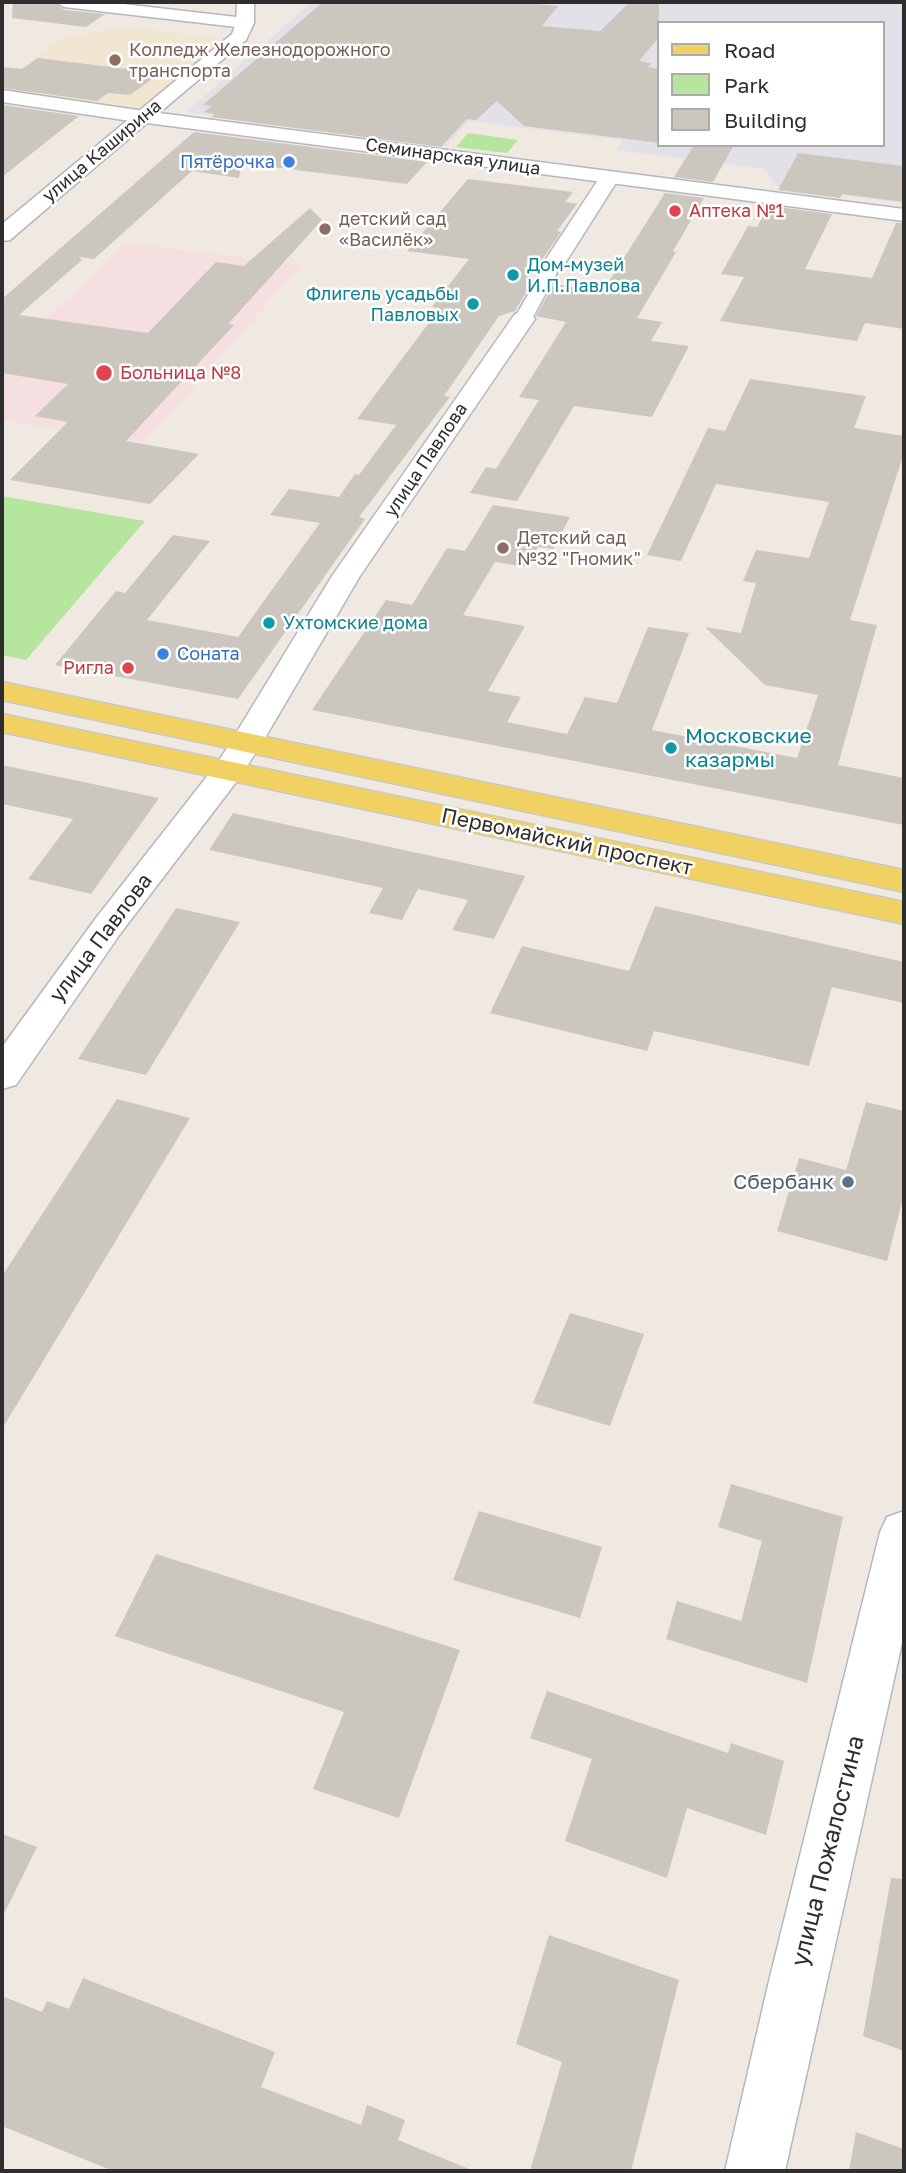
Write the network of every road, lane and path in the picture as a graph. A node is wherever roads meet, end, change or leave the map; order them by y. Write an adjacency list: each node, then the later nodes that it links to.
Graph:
1 (64, 2): 4 (street)
2 (192, 2): 4 (street)
3 (245, 2): 5 (street)
4 (202, 18): 5 (street)
5 (245, 23): 7 (street, улица Каширина)
6 (2, 96): 7 (street, Семинарская улица)
7 (144, 117): 8 (street, Семинарская улица); 10 (street, улица Каширина)
8 (609, 178): 9 (street, Семинарская улица); 11 (street, улица Павлова)
9 (904, 215)
10 (2, 235)
11 (553, 265): 12 (street, улица Павлова)
12 (523, 319): 15 (street, улица Павлова)
13 (2, 691): 15 (main road, Первомайский проспект)
14 (2, 723): 15 (main road, Первомайский проспект)
15 (238, 757): 16 (main road, Первомайский проспект); 17 (main road, Первомайский проспект); 18 (street, улица Павлова)
16 (904, 881)
17 (904, 914)
18 (2, 1075)
19 (904, 1532): 20 (street, улица Пожалостина)
20 (755, 2171)

